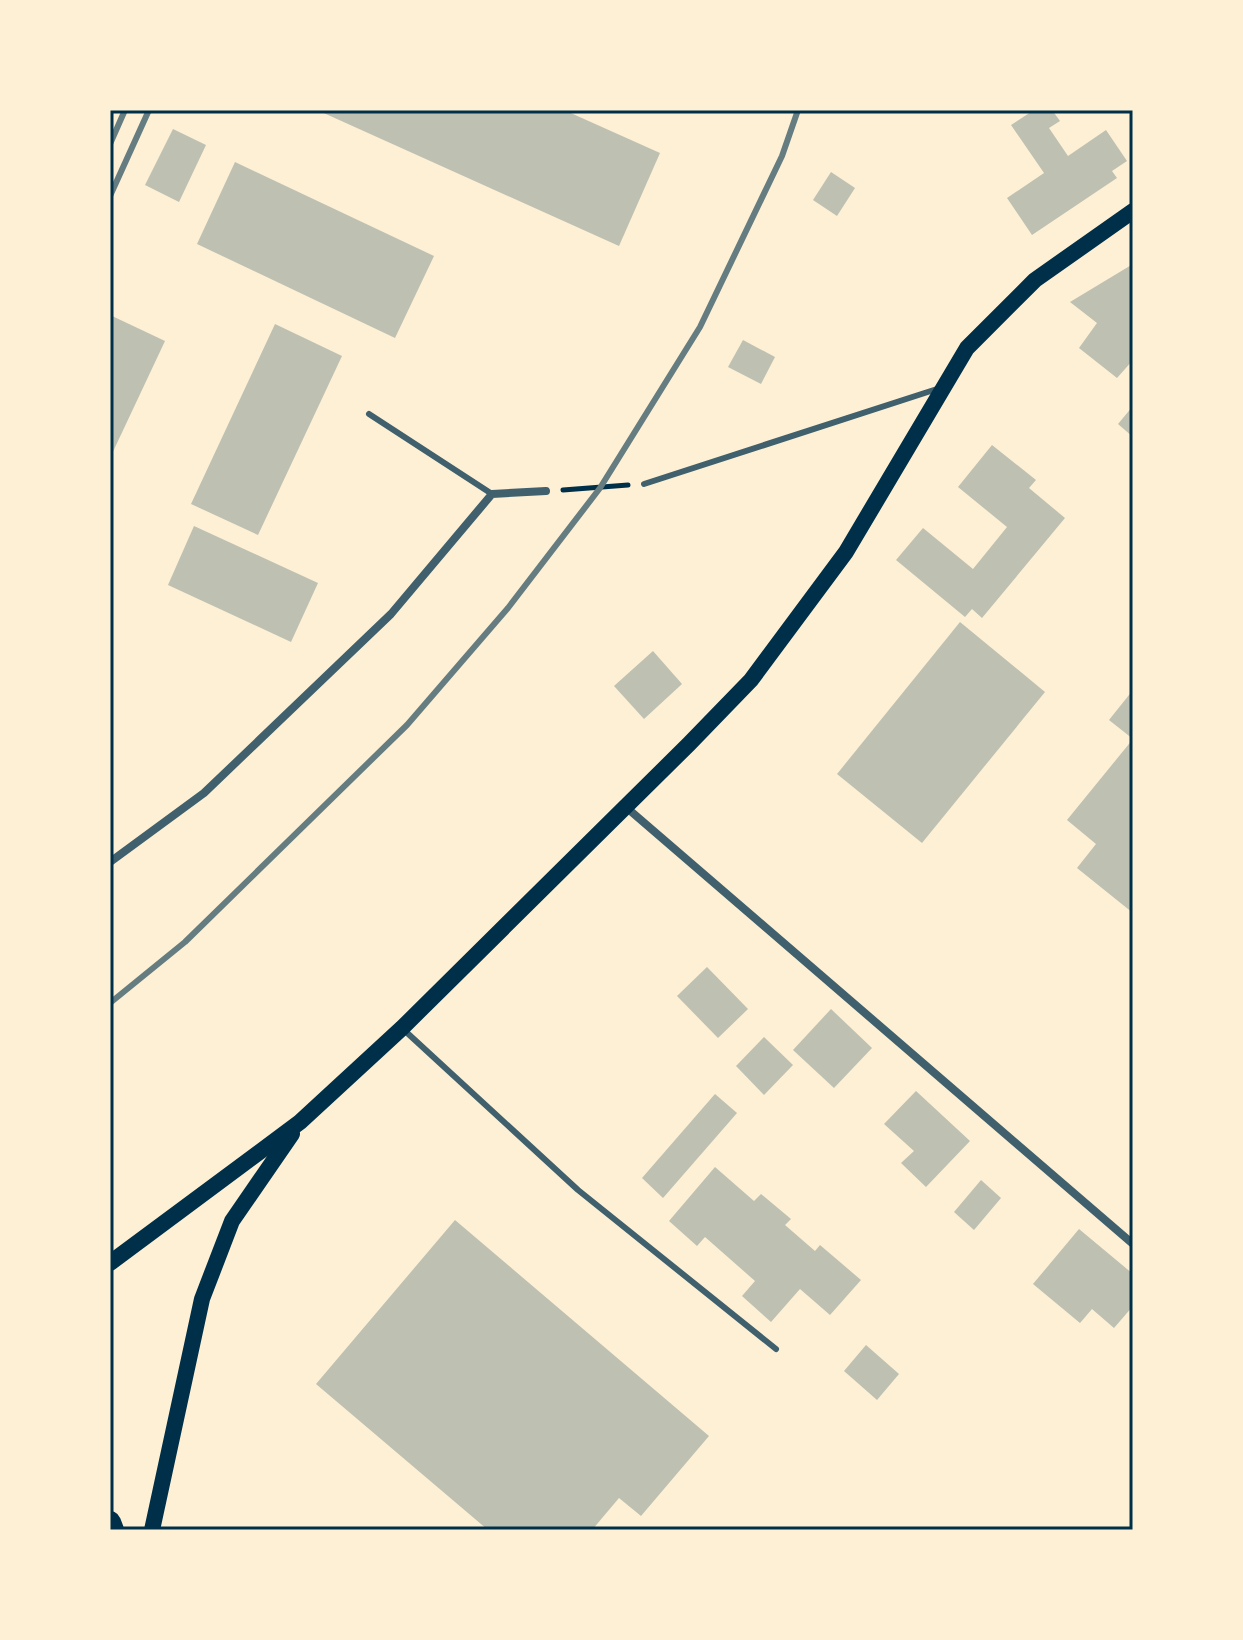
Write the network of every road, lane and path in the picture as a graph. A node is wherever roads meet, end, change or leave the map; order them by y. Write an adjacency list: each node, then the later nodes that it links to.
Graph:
1 (1133, 211): 2 (main road)
2 (942, 388): 4 (lane); 7 (main road)
3 (369, 414): 6 (lane)
4 (644, 484): 5 (path)
5 (546, 491): 6 (street)
6 (492, 494): 8 (street)
7 (627, 808): 9 (main road); 11 (street)
8 (110, 862)
9 (402, 1028): 10 (main road); 13 (lane)
10 (300, 1122): 12 (main road); 16 (main road)
11 (1133, 1244)
12 (110, 1263)
13 (776, 1349)
14 (110, 1522): 15 (highway)
15 (113, 1530)
16 (152, 1530)

